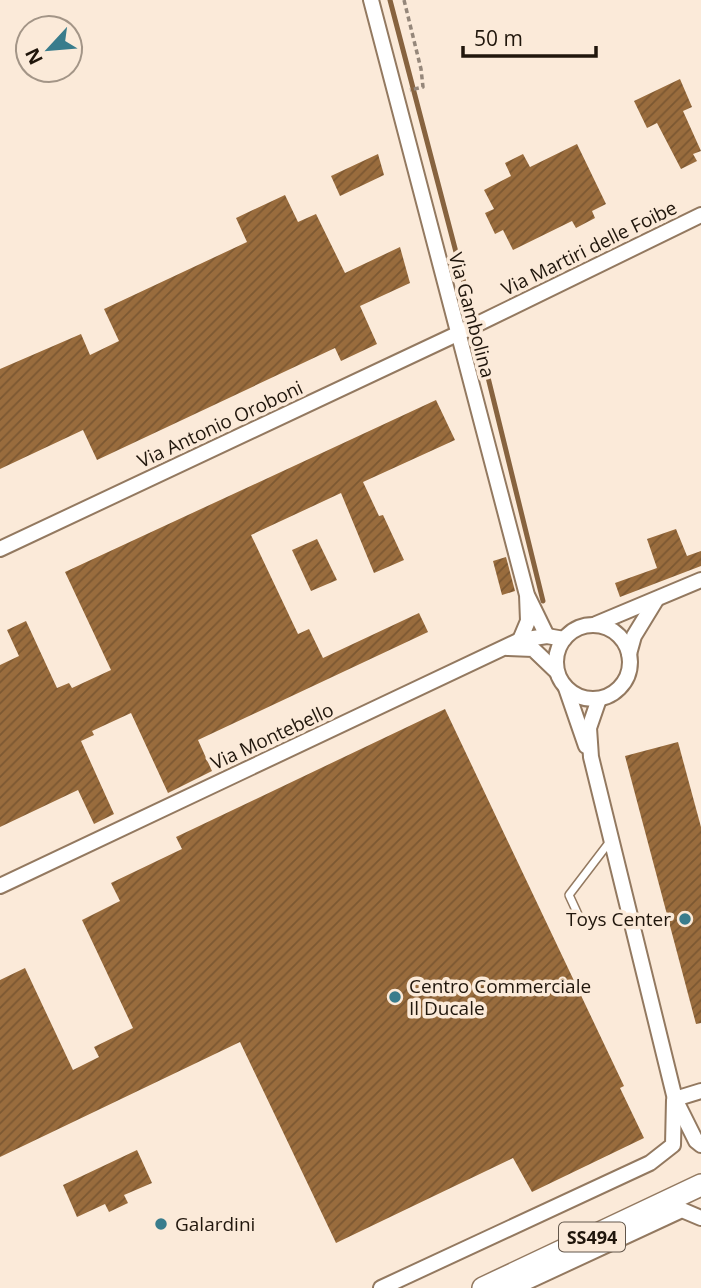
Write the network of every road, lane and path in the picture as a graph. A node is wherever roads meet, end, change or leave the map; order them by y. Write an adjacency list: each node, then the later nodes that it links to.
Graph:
1 (371, 0): 5 (street, Via Gambolina)
2 (404, 0): 3 (path)
3 (418, 89)
4 (701, 215): 5 (street, Via Martiri delle Foibe)
5 (457, 334): 6 (street, Via Antonio Oroboni); 8 (street, Via Gambolina)
6 (0, 549)
7 (701, 580): 9 (street)
8 (527, 595): 11 (street); 13 (street, Via Gambolina)
9 (656, 600): 10 (street); 15 (street)
10 (596, 624): 12 (street); 15 (street)
11 (547, 636): 12 (street, Via Montebello); 13 (street, Via Montebello)
12 (564, 639): 16 (street)
13 (520, 640): 14 (street, Via Montebello)
14 (502, 648): 16 (street); 21 (street, Via Montebello)
15 (629, 654): 18 (street)
16 (557, 672): 17 (street)
17 (566, 688): 18 (street); 19 (street)
18 (599, 699): 19 (street)
19 (591, 757): 20 (street)
20 (611, 839): 22 (lane); 24 (street)
21 (0, 886)
22 (581, 921)
23 (701, 1091): 24 (street)
24 (674, 1099): 25 (street); 28 (street)
25 (701, 1145)
26 (701, 1185): 29 (main road, SS494)
27 (701, 1218): 30 (street)
28 (382, 1288)
29 (483, 1288)
30 (514, 1288)

